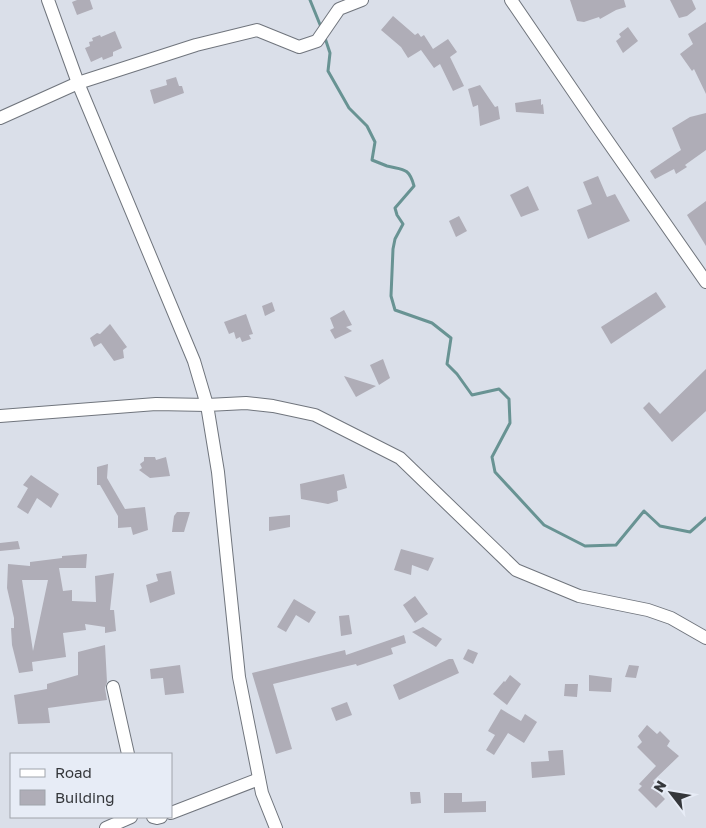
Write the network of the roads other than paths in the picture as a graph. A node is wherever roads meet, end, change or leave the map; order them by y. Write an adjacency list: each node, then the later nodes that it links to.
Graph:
1 (48, 0): 4 (street)
2 (362, 0): 4 (street)
3 (511, 0): 6 (street)
4 (78, 83): 5 (street); 7 (street)
5 (0, 118)
6 (706, 282)
7 (207, 405): 8 (street); 9 (street); 12 (street)
8 (0, 416)
9 (706, 638)
10 (113, 687): 11 (street)
11 (128, 753)
12 (259, 779): 13 (street); 16 (street)
13 (172, 813)
14 (129, 818): 15 (street)
15 (106, 828)
16 (276, 828)

